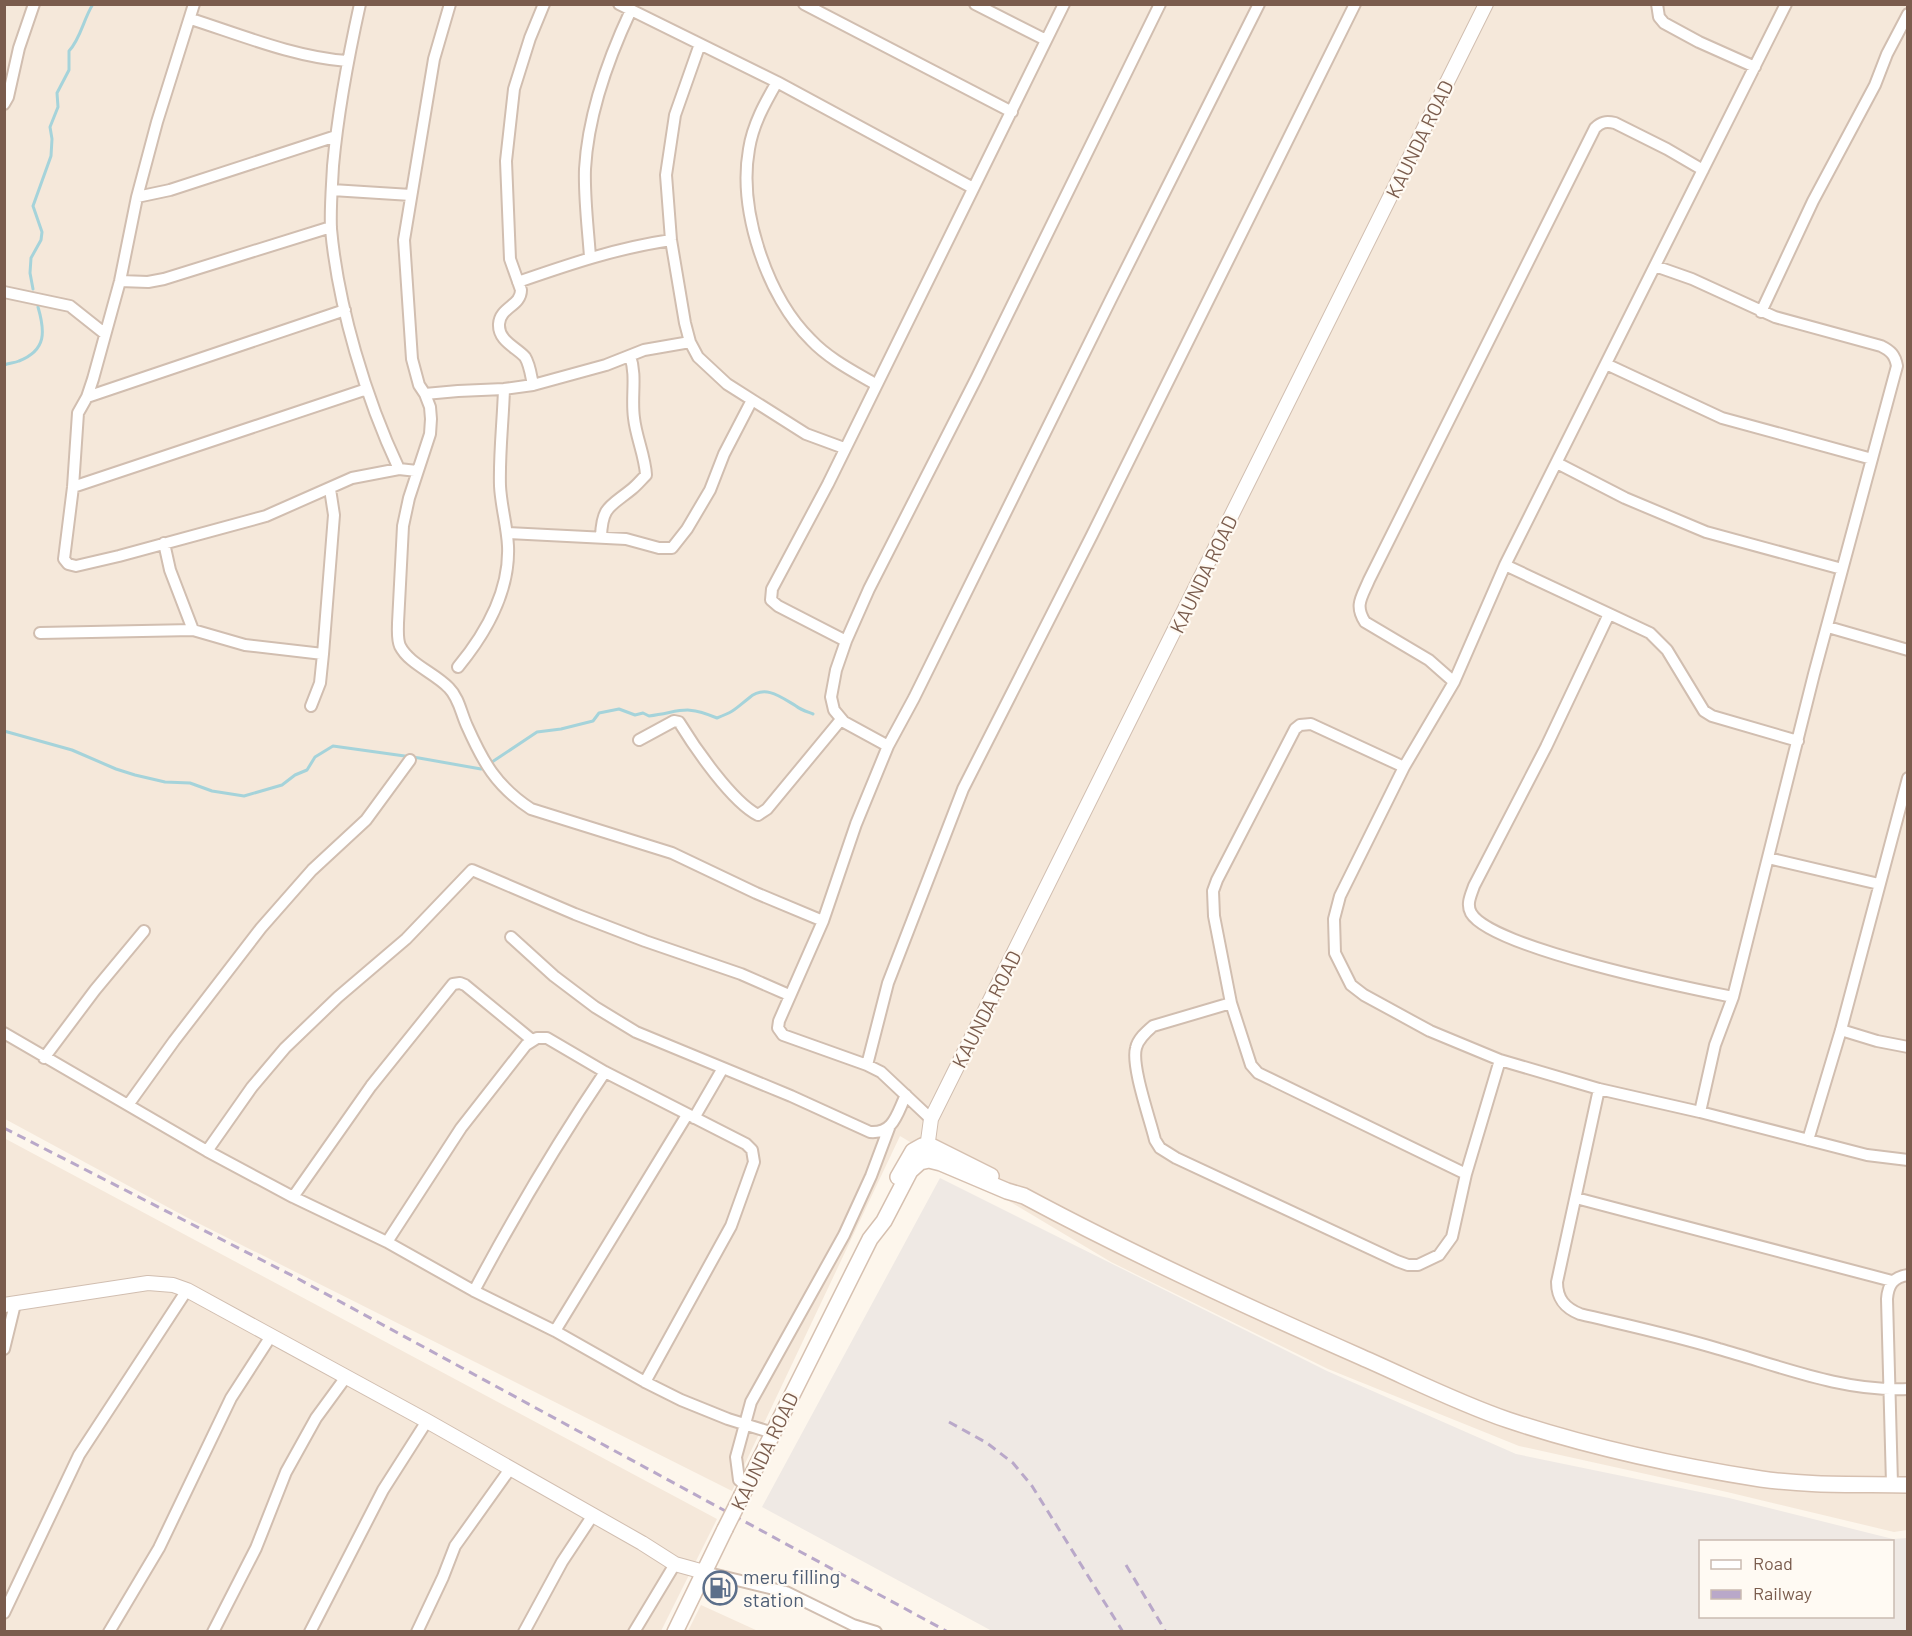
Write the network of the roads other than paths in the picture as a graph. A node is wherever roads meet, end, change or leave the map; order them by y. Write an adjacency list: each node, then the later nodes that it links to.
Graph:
1 (34, 4): 24 (street)
2 (195, 4): 18 (street)
3 (360, 4): 21 (street)
4 (450, 4): 30 (street)
5 (544, 4): 37 (street)
6 (620, 4): 16 (street)
7 (804, 4): 25 (street)
8 (975, 4): 19 (street)
9 (1064, 4): 19 (street)
10 (1160, 4): 68 (street)
11 (1259, 4): 77 (street)
12 (1355, 4): 95 (street)
13 (1486, 4): 103 (street, KAUNDA ROAD)
14 (1657, 4): 22 (street)
15 (1786, 4): 22 (street)
16 (630, 10): 20 (street); 34 (street)
17 (1908, 14): 40 (street)
18 (191, 19): 21 (street); 31 (street)
19 (1046, 40): 25 (street)
20 (700, 44): 23 (street); 33 (street)
21 (347, 61): 26 (street)
22 (1755, 67): 27 (street)
23 (777, 82): 28 (street); 45 (street)
24 (4, 104)
25 (1012, 112): 28 (street)
26 (336, 136): 29 (street); 31 (street)
27 (1703, 170): 35 (street); 72 (street)
28 (973, 188): 45 (street)
29 (332, 190): 30 (street); 32 (street)
30 (411, 195): 49 (street)
31 (137, 197): 36 (street)
32 (331, 227): 36 (street); 39 (street)
33 (671, 240): 34 (street); 42 (street)
34 (590, 257): 37 (street)
35 (1655, 266): 40 (street); 44 (street)
36 (120, 281): 41 (street)
37 (519, 282): 46 (street)
38 (4, 292): 41 (street)
39 (345, 310): 47 (street); 50 (street)
40 (1761, 312): 53 (street)
41 (104, 333): 50 (street)
42 (690, 342): 43 (street); 51 (street)
43 (630, 356): 46 (street); 60 (street)
44 (1606, 364): 53 (street); 54 (street)
45 (875, 384): 52 (street)
46 (533, 385): 48 (street)
47 (367, 389): 55 (street); 57 (street)
48 (504, 389): 49 (street); 59 (street)
49 (426, 394): 56 (street)
50 (87, 397): 57 (street)
51 (752, 400): 52 (street); 60 (street)
52 (844, 448): 68 (street)
53 (1872, 459): 63 (street)
54 (1557, 463): 62 (street); 63 (street)
55 (399, 469): 56 (street); 58 (street)
56 (417, 471): 83 (street)
57 (73, 486): 61 (street)
58 (330, 489): 61 (street); 70 (street)
59 (507, 533): 60 (street); 71 (street)
60 (601, 537)
61 (164, 543): 66 (street)
62 (1505, 565): 64 (street); 72 (street)
63 (1842, 569): 65 (street)
64 (1609, 614): 76 (street); 87 (street)
65 (1828, 627): 69 (street); 76 (street)
66 (193, 630): 67 (street); 70 (street)
67 (40, 633)
68 (846, 641): 74 (street)
69 (1908, 650)
70 (323, 654): 73 (street)
71 (458, 667)
72 (1454, 682): 79 (street)
73 (311, 706)
74 (844, 722): 75 (street); 77 (street)
75 (639, 740)
76 (1798, 741): 81 (street)
77 (888, 746): 83 (street)
78 (410, 760): 100 (street)
79 (1404, 767): 88 (street); 94 (street)
80 (1908, 778): 82 (street)
81 (1768, 858): 82 (street); 87 (street)
82 (1879, 884): 89 (street)
83 (823, 921): 86 (street)
84 (144, 931): 93 (street)
85 (511, 937): 96 (street)
86 (789, 995): 95 (street); 106 (street)
87 (1732, 997): 101 (street)
88 (1231, 1003): 109 (street); 109 (street)
89 (1841, 1030): 92 (street); 105 (street)
90 (4, 1033): 93 (street)
91 (532, 1040): 97 (street); 110 (street); 112 (street)
92 (1908, 1047)
93 (44, 1058): 100 (street)
94 (1500, 1060): 98 (street); 109 (street)
95 (867, 1065): 99 (street)
96 (723, 1068): 102 (street); 104 (street)
97 (605, 1072): 102 (street); 116 (street)
98 (1599, 1089): 101 (street); 111 (street)
99 (906, 1095): 103 (street); 104 (street)
100 (128, 1106): 106 (street)
101 (1700, 1112): 105 (street)
102 (690, 1117): 118 (street); 122 (street)
103 (931, 1119): 107 (street, KAUNDA ROAD)
104 (889, 1127): 126 (street)
105 (1808, 1140): 108 (street)
106 (207, 1151): 110 (street)
107 (935, 1155): 127 (main road, KAUNDA ROAD); 129 (main road)
108 (1908, 1160)
109 (1466, 1174)
110 (293, 1197): 112 (street)
111 (1576, 1198): 114 (street); 124 (street)
112 (387, 1242): 116 (street)
113 (1908, 1275): 114 (street)
114 (1892, 1281): 124 (street)
115 (187, 1290): 117 (street); 119 (street); 135 (street)
116 (474, 1291): 118 (street)
117 (10, 1305): 120 (street)
118 (555, 1331): 122 (street)
119 (271, 1336): 121 (street); 138 (street)
120 (4, 1349)
121 (346, 1377): 125 (street); 139 (street)
122 (645, 1382): 126 (street)
123 (1908, 1389): 124 (street)
124 (1890, 1390): 129 (street)
125 (427, 1421): 128 (street); 140 (street)
126 (744, 1424): 127 (street); 131 (street)
127 (773, 1432): 131 (main road, KAUNDA ROAD)
128 (510, 1469): 132 (street); 141 (street)
129 (1892, 1484): 130 (main road)
130 (1908, 1485)
131 (744, 1491): 134 (main road, KAUNDA ROAD, bridge)
132 (593, 1515): 133 (street); 142 (street)
133 (675, 1564): 134 (street); 136 (street)
134 (704, 1572): 137 (main road, KAUNDA ROAD); 143 (street)
135 (4, 1613)
136 (640, 1630)
137 (676, 1631)
138 (109, 1632)
139 (213, 1632)
140 (310, 1632)
141 (417, 1632)
142 (524, 1632)
143 (876, 1632)

